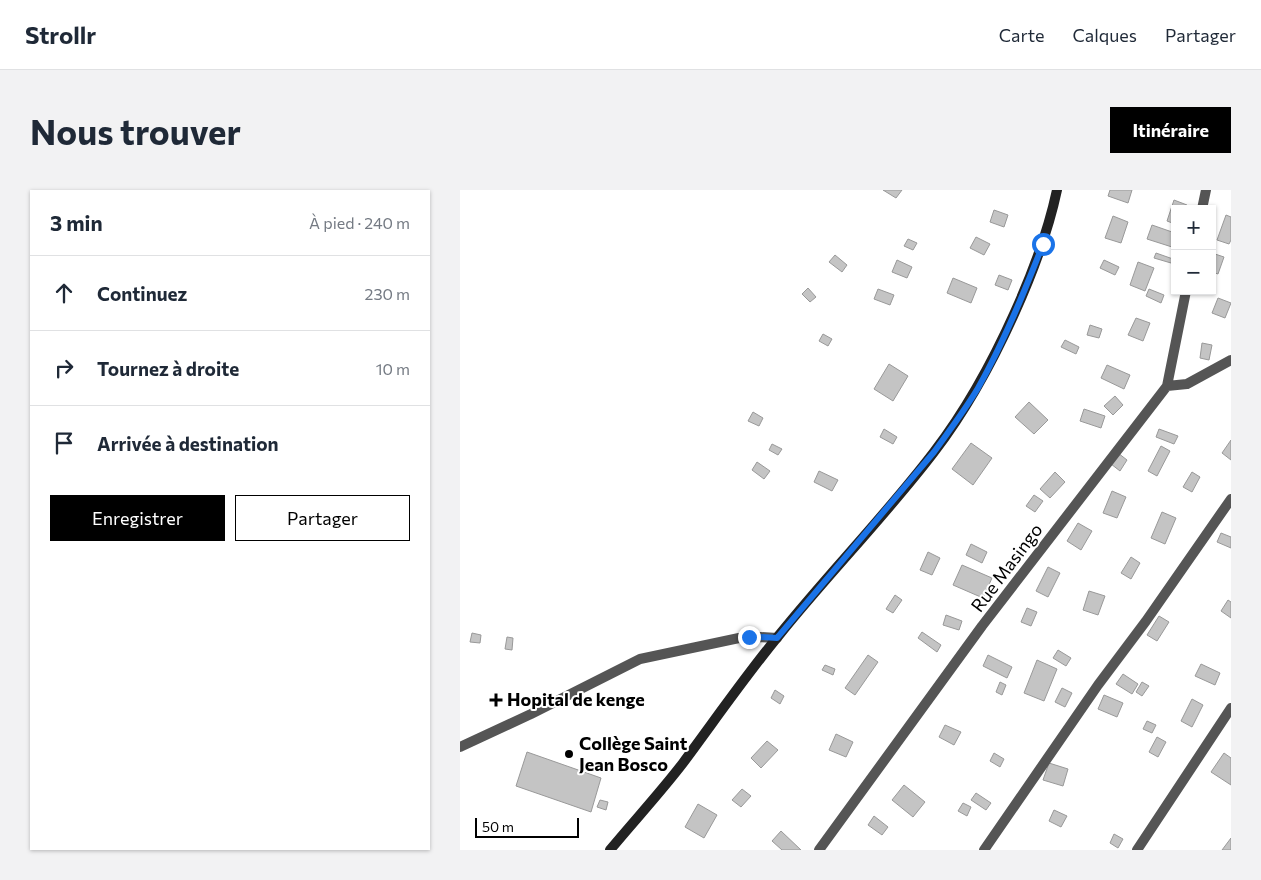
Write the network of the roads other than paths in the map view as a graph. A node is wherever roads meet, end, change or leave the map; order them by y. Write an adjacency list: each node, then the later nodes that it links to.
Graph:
1 (1057, 190): 8 (main road)
2 (1206, 190): 3 (street)
3 (1203, 205)
4 (1185, 295): 6 (street, Rue Masingo)
5 (1231, 360): 6 (street)
6 (1167, 386): 12 (street, Rue Masingo)
7 (1231, 498): 13 (street)
8 (777, 638): 10 (street); 11 (main road)
9 (1231, 708): 14 (street)
10 (460, 747)
11 (610, 850)
12 (819, 850)
13 (984, 850)
14 (1137, 850)

